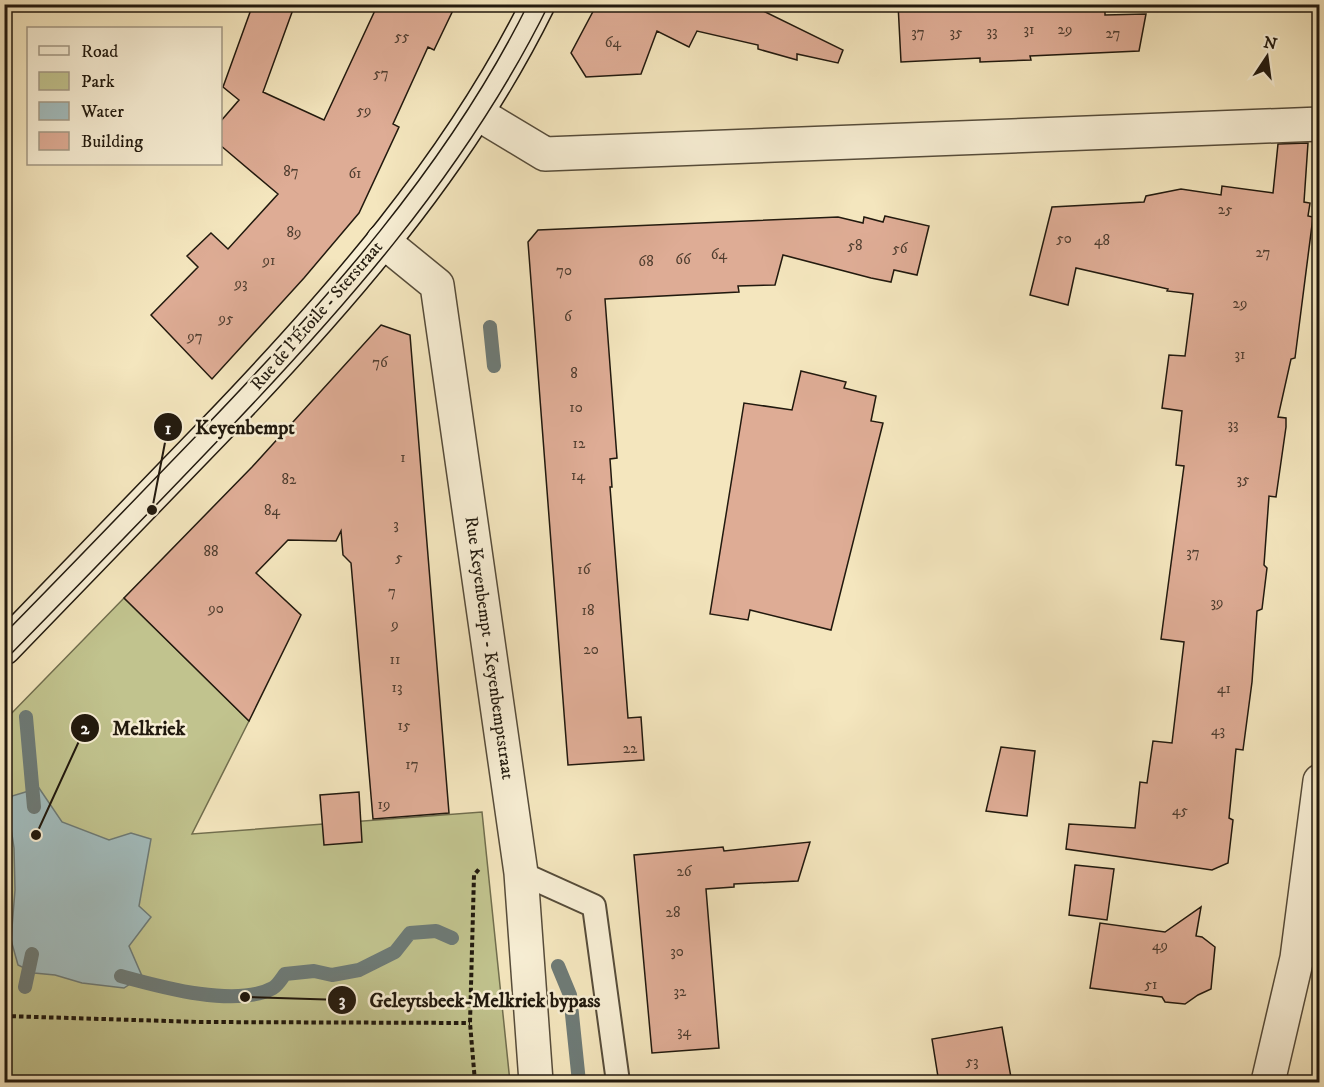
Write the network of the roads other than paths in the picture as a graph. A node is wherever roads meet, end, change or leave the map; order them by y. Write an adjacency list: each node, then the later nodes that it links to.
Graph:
1 (538, 4): 2 (street, Rue de l'Étoile - Sterstraat)
2 (477, 113): 3 (street); 4 (street, Rue de l'Étoile - Sterstraat)
3 (1320, 124)
4 (383, 241): 5 (street, Rue de l'Étoile - Sterstraat); 7 (street, Rue Keyenbempt - Keyenbemptstraat)
5 (4, 648)
6 (1320, 781): 10 (street)
7 (521, 873): 8 (street, Rue Keyenbempt - Keyenbemptstraat); 9 (lane)
8 (536, 1083)
9 (618, 1083)
10 (1268, 1083)

